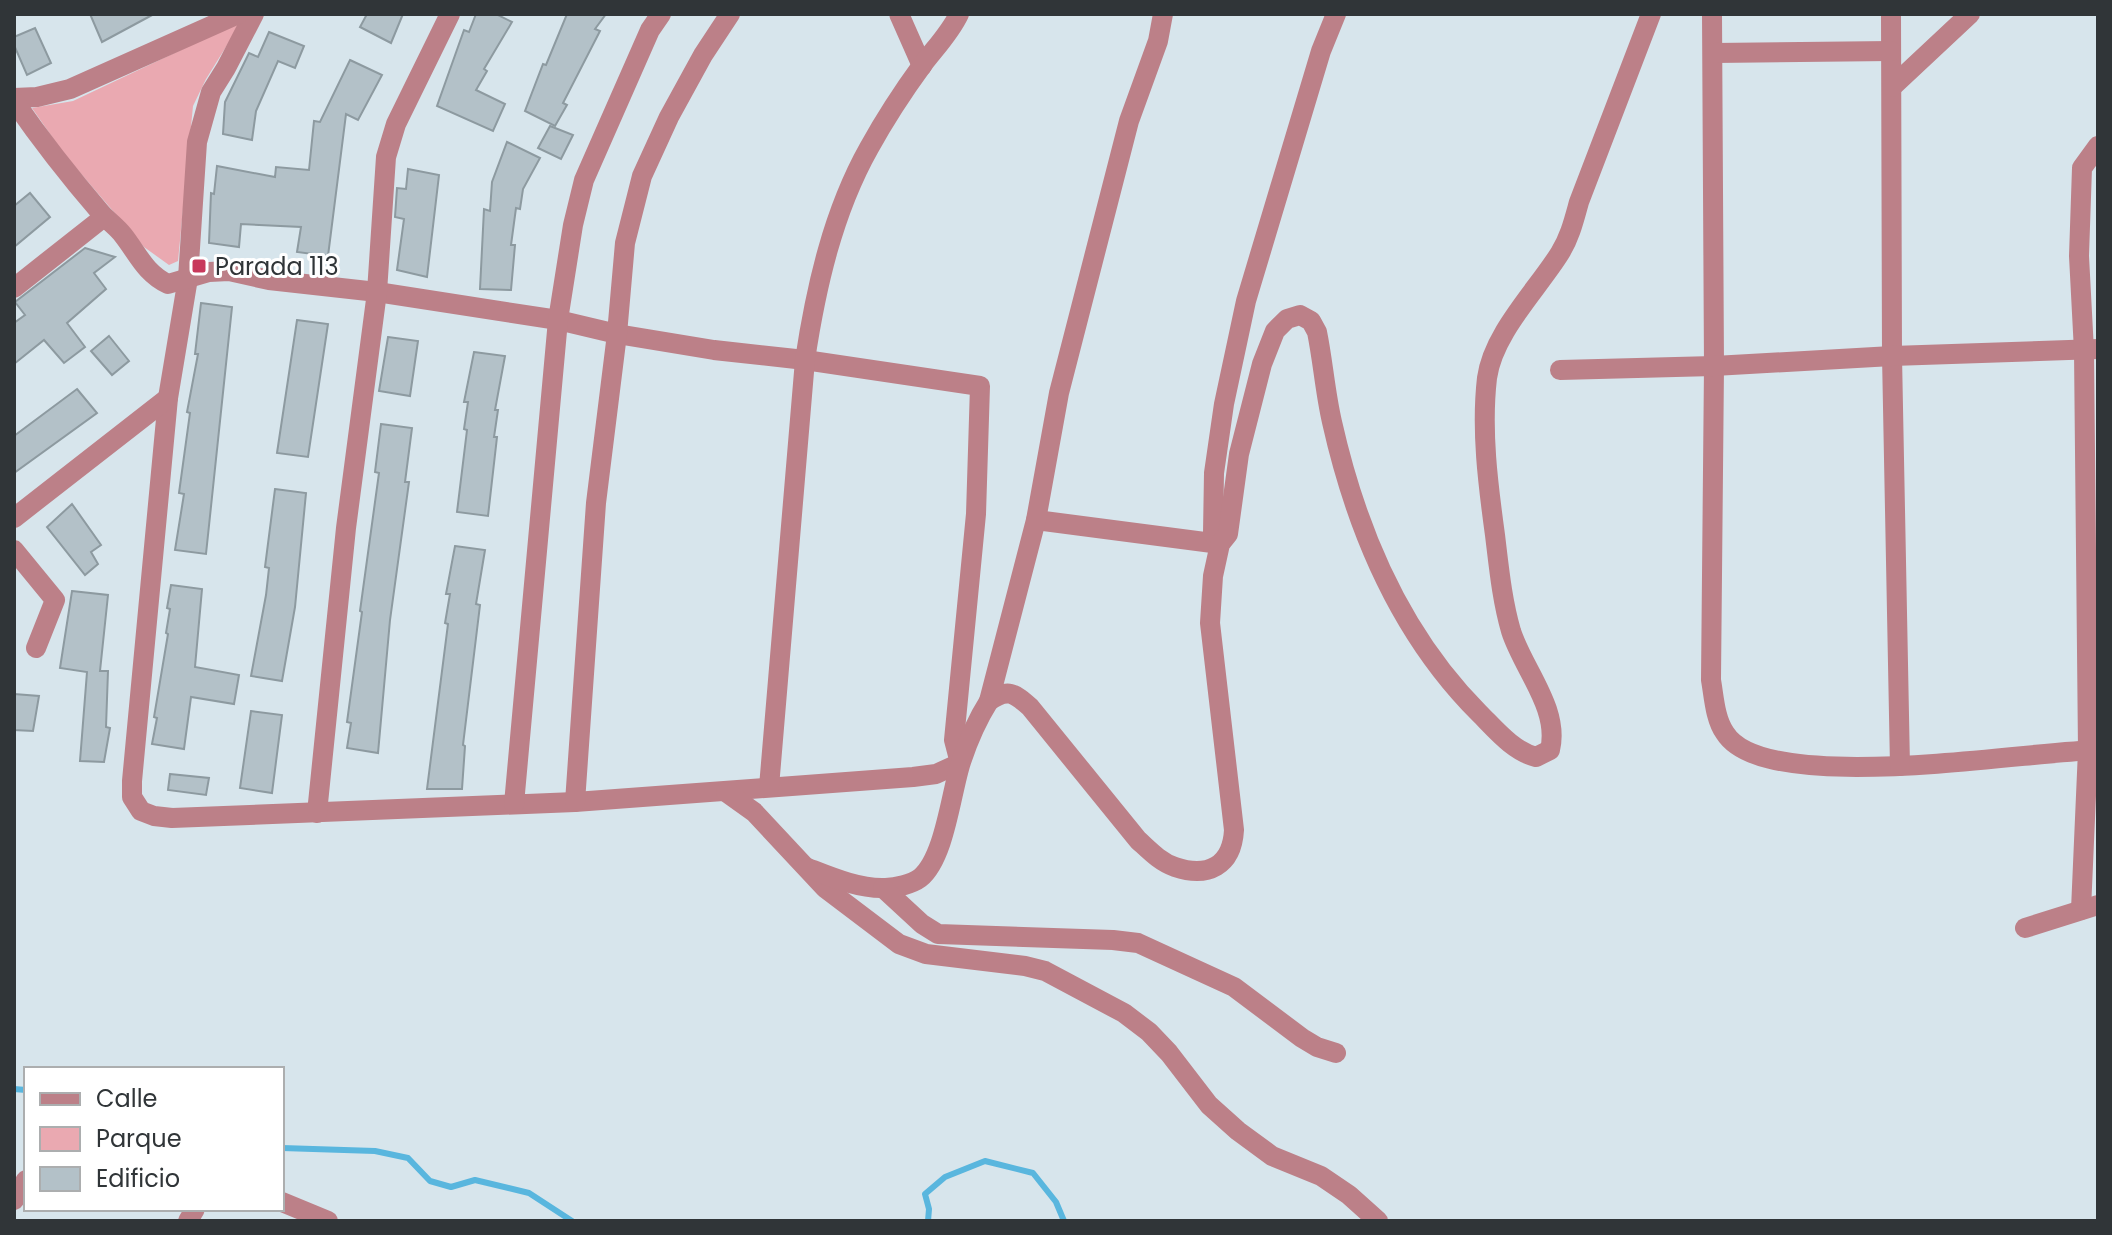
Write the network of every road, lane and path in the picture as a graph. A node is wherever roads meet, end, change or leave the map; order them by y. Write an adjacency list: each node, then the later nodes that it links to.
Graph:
1 (238, 14): 18 (street)
2 (254, 14): 21 (street)
3 (450, 14): 23 (street)
4 (661, 14): 24 (street)
5 (730, 14): 25 (street)
6 (899, 14): 16 (street)
7 (959, 14): 16 (street)
8 (1163, 14): 33 (street)
9 (1336, 14): 34 (street)
10 (1651, 14): 34 (street)
11 (1712, 14): 15 (street)
12 (1891, 14): 14 (street)
13 (1970, 14): 17 (street)
14 (1891, 51): 15 (street); 17 (street)
15 (1714, 53): 29 (street)
16 (922, 66): 28 (street)
17 (1892, 87): 27 (street)
18 (14, 100): 20 (street)
19 (2098, 146): 26 (street)
20 (104, 217): 21 (street); 22 (street)
21 (188, 278): 23 (street); 31 (street)
22 (14, 288)
23 (377, 292): 24 (street); 45 (street)
24 (558, 320): 25 (street); 44 (street)
25 (617, 334): 28 (street); 43 (street)
26 (2091, 350): 27 (street); 38 (street)
27 (1892, 356): 29 (street); 40 (street)
28 (805, 360): 39 (street); 41 (street)
29 (1714, 366): 30 (street); 40 (street)
30 (1560, 370)
31 (168, 398): 32 (street); 45 (street)
32 (14, 518)
33 (1036, 520): 34 (street); 37 (street)
34 (1220, 544): 37 (street)
35 (14, 550): 36 (street)
36 (36, 648)
37 (989, 701): 39 (street)
38 (2093, 750): 40 (street); 48 (street)
39 (960, 763): 41 (street); 47 (street)
40 (1900, 766)
41 (769, 787): 42 (street)
42 (726, 792): 43 (street); 46 (street)
43 (575, 802): 44 (street)
44 (514, 804): 45 (street)
45 (317, 813)
46 (808, 868): 47 (street); 53 (street)
47 (883, 888): 50 (street)
48 (2089, 908): 49 (street)
49 (2025, 928)
50 (1336, 1053)
51 (284, 1203): 52 (street)
52 (328, 1221)
53 (1378, 1221)

